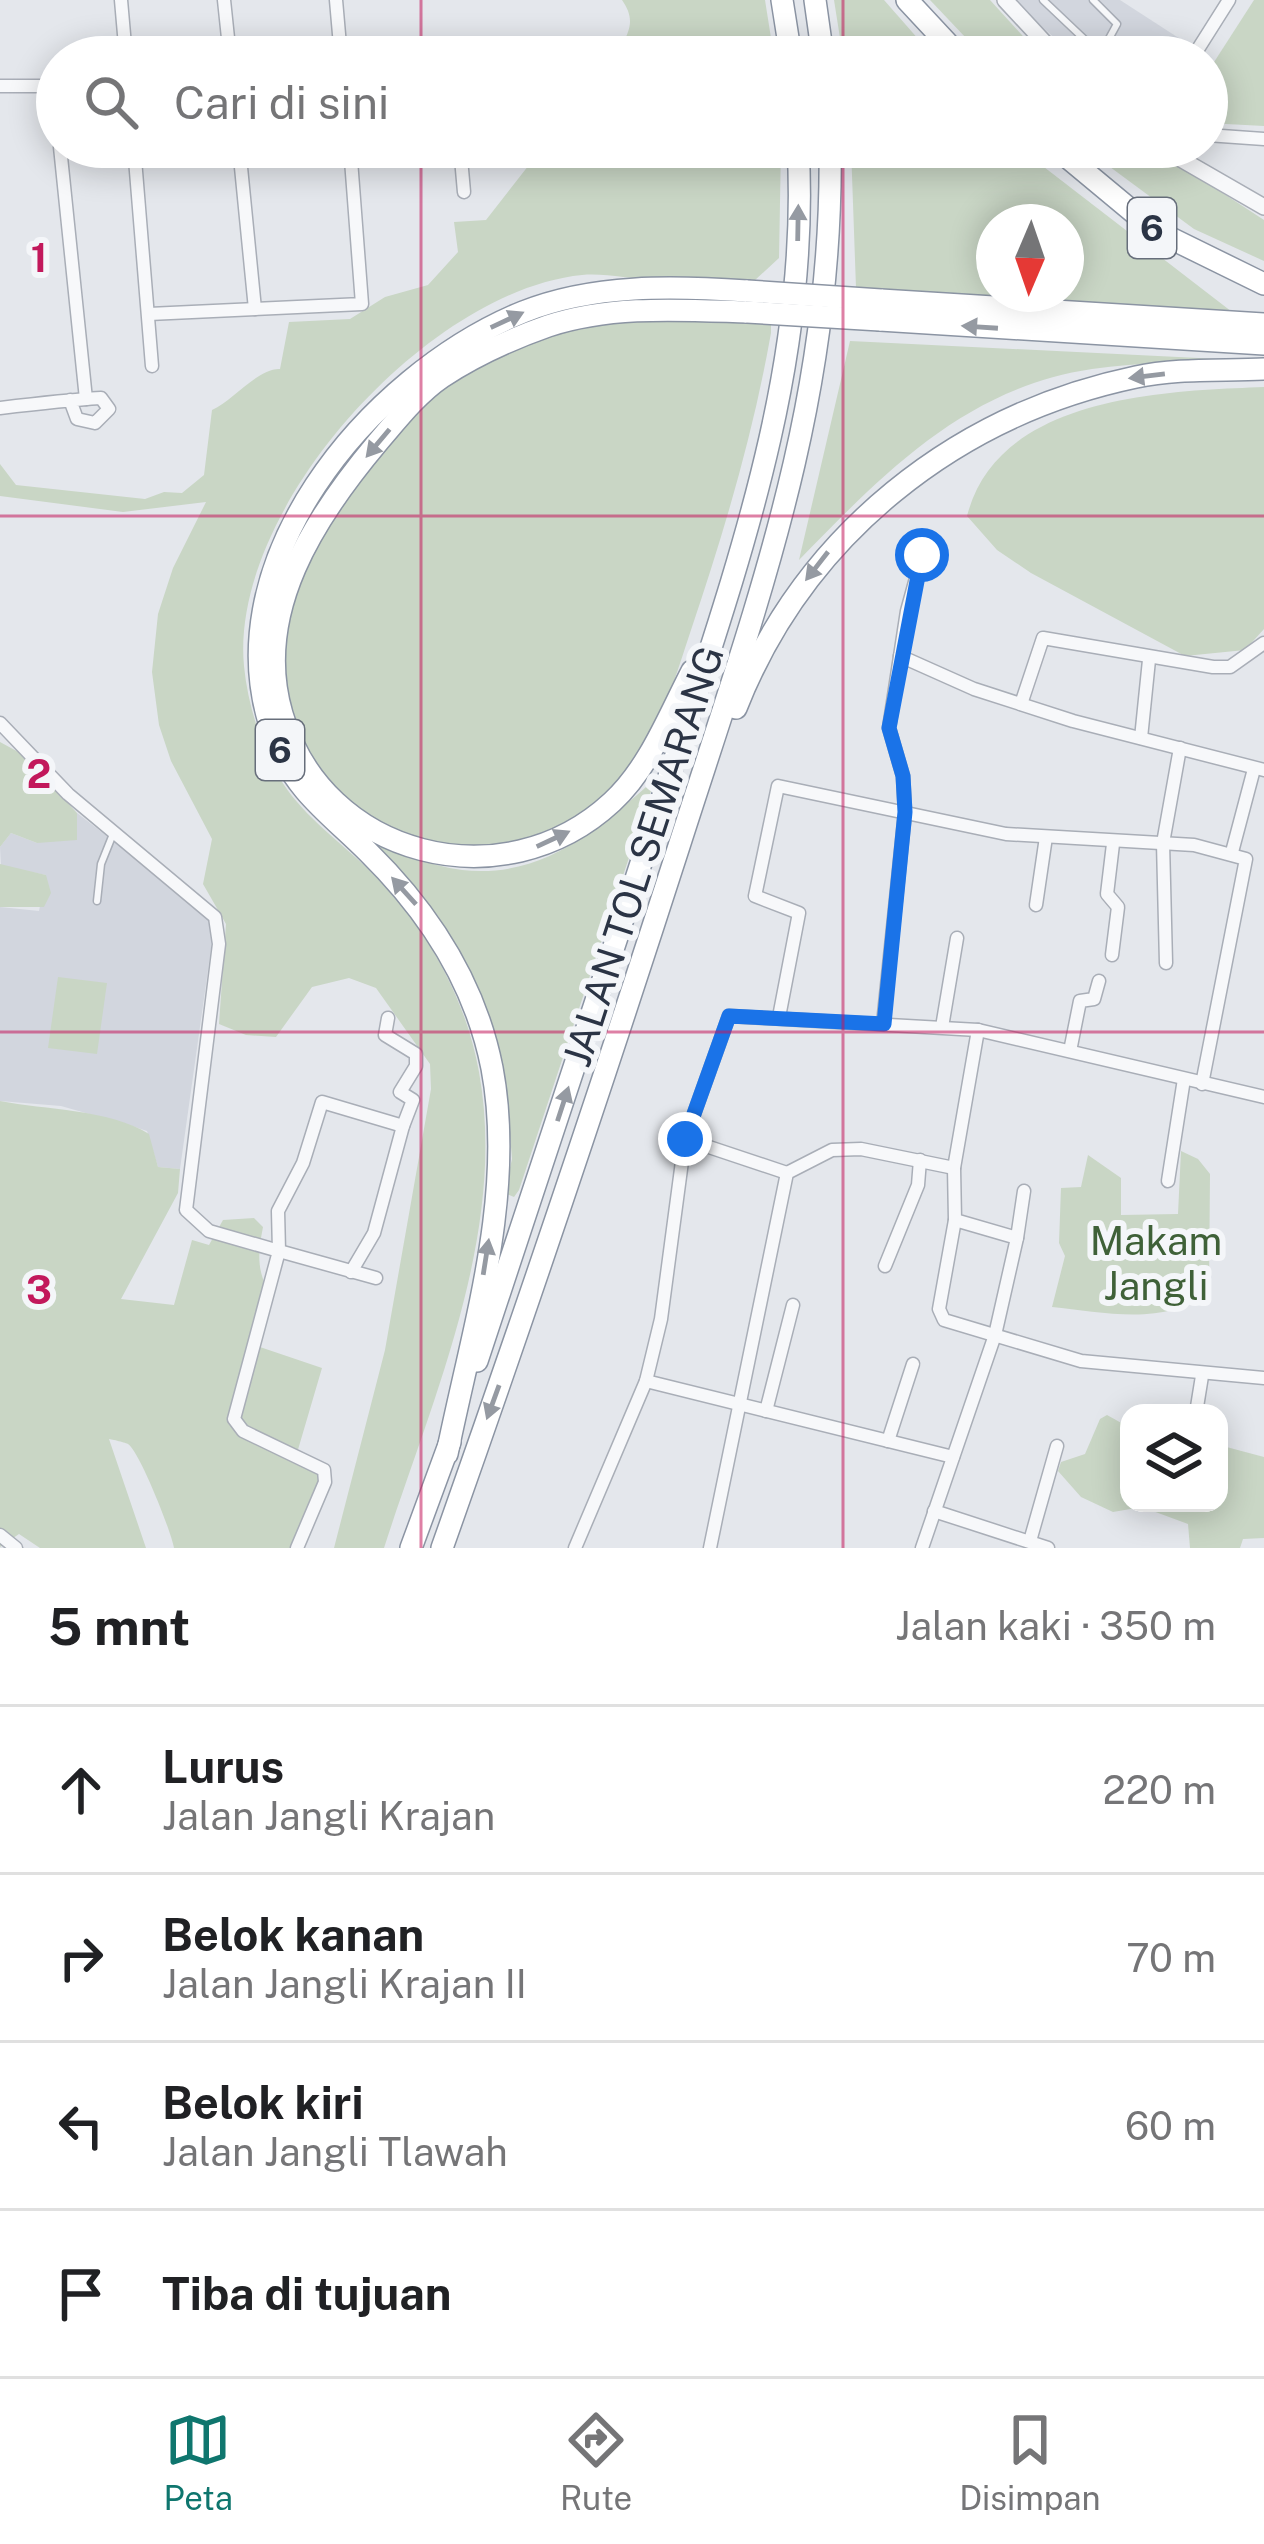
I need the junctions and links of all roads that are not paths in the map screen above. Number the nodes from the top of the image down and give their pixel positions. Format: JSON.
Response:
{"nodes":[{"id":1,"x":121,"y":0,"type":"edge"},
{"id":2,"x":224,"y":0,"type":"edge"},
{"id":3,"x":336,"y":0,"type":"edge"},
{"id":4,"x":782,"y":0,"type":"edge"},
{"id":5,"x":815,"y":0,"type":"edge"},
{"id":6,"x":907,"y":0,"type":"edge"},
{"id":7,"x":1043,"y":0,"type":"edge"},
{"id":8,"x":1059,"y":0,"type":"edge"},
{"id":9,"x":1093,"y":0,"type":"edge"},
{"id":10,"x":1229,"y":0,"type":"edge"},
{"id":11,"x":1008,"y":2,"type":"edge"},
{"id":12,"x":1052,"y":8,"type":"junction"},
{"id":13,"x":124,"y":36,"type":"edge"},
{"id":14,"x":228,"y":36,"type":"edge"},
{"id":15,"x":339,"y":36,"type":"edge"},
{"id":16,"x":788,"y":36,"type":"edge"},
{"id":17,"x":820,"y":36,"type":"edge"},
{"id":18,"x":940,"y":36,"type":"edge"},
{"id":19,"x":1039,"y":36,"type":"edge"},
{"id":20,"x":1080,"y":36,"type":"edge"},
{"id":21,"x":1111,"y":36,"type":"edge"},
{"id":22,"x":1206,"y":36,"type":"edge"},
{"id":23,"x":0,"y":86,"type":"edge"},
{"id":24,"x":36,"y":86,"type":"edge"},
{"id":25,"x":1228,"y":136,"type":"edge"},
{"id":26,"x":1264,"y":139,"type":"edge"},
{"id":27,"x":62,"y":168,"type":"edge"},
{"id":28,"x":136,"y":168,"type":"edge"},
{"id":29,"x":240,"y":168,"type":"edge"},
{"id":30,"x":352,"y":168,"type":"edge"},
{"id":31,"x":462,"y":168,"type":"edge"},
{"id":32,"x":798,"y":168,"type":"edge"},
{"id":33,"x":829,"y":168,"type":"edge"},
{"id":34,"x":1080,"y":168,"type":"edge"},
{"id":35,"x":1196,"y":168,"type":"edge"},
{"id":36,"x":464,"y":192,"type":"dead end"},
{"id":37,"x":1264,"y":207,"type":"edge"},
{"id":38,"x":1264,"y":284,"type":"edge"},
{"id":39,"x":747,"y":302,"type":"junction"},
{"id":40,"x":255,"y":310,"type":"junction"},
{"id":41,"x":880,"y":310,"type":"junction"},
{"id":42,"x":149,"y":314,"type":"junction"},
{"id":43,"x":1264,"y":324,"type":"edge"},
{"id":44,"x":1264,"y":344,"type":"edge"},
{"id":45,"x":152,"y":366,"type":"dead end"},
{"id":46,"x":1264,"y":368,"type":"edge"},
{"id":47,"x":86,"y":399,"type":"junction"},
{"id":48,"x":70,"y":400,"type":"junction"},
{"id":49,"x":0,"y":409,"type":"edge"},
{"id":50,"x":927,"y":538,"type":"dead end"},
{"id":51,"x":720,"y":618,"type":"junction"},
{"id":52,"x":1264,"y":644,"type":"edge"},
{"id":53,"x":900,"y":656,"type":"junction"},
{"id":54,"x":1149,"y":660,"type":"junction"},
{"id":55,"x":1021,"y":704,"type":"junction"},
{"id":56,"x":0,"y":723,"type":"edge"},
{"id":57,"x":1141,"y":738,"type":"junction"},
{"id":58,"x":1180,"y":748,"type":"junction"},
{"id":59,"x":1259,"y":770,"type":"edge"},
{"id":60,"x":905,"y":812,"type":"junction"},
{"id":61,"x":115,"y":830,"type":"junction"},
{"id":62,"x":1046,"y":837,"type":"junction"},
{"id":63,"x":1163,"y":843,"type":"junction"},
{"id":64,"x":1113,"y":844,"type":"junction"},
{"id":65,"x":1232,"y":852,"type":"junction"},
{"id":66,"x":676,"y":853,"type":"junction"},
{"id":67,"x":97,"y":901,"type":"dead end"},
{"id":68,"x":1036,"y":905,"type":"dead end"},
{"id":69,"x":957,"y":938,"type":"dead end"},
{"id":70,"x":1112,"y":955,"type":"dead end"},
{"id":71,"x":1166,"y":963,"type":"dead end"},
{"id":72,"x":1099,"y":981,"type":"dead end"},
{"id":73,"x":779,"y":1017,"type":"junction"},
{"id":74,"x":388,"y":1018,"type":"dead end"},
{"id":75,"x":884,"y":1024,"type":"junction"},
{"id":76,"x":942,"y":1027,"type":"junction"},
{"id":77,"x":978,"y":1030,"type":"junction"},
{"id":78,"x":1070,"y":1051,"type":"junction"},
{"id":79,"x":1184,"y":1079,"type":"junction"},
{"id":80,"x":1202,"y":1084,"type":"junction"},
{"id":81,"x":1264,"y":1097,"type":"edge"},
{"id":82,"x":403,"y":1126,"type":"junction"},
{"id":83,"x":685,"y":1139,"type":"junction"},
{"id":84,"x":920,"y":1160,"type":"junction"},
{"id":85,"x":954,"y":1168,"type":"junction"},
{"id":86,"x":787,"y":1173,"type":"junction"},
{"id":87,"x":1168,"y":1181,"type":"dead end"},
{"id":88,"x":1024,"y":1191,"type":"dead end"},
{"id":89,"x":955,"y":1220,"type":"junction"},
{"id":90,"x":1018,"y":1238,"type":"junction"},
{"id":91,"x":279,"y":1251,"type":"junction"},
{"id":92,"x":885,"y":1266,"type":"dead end"},
{"id":93,"x":350,"y":1272,"type":"junction"},
{"id":94,"x":376,"y":1278,"type":"dead end"},
{"id":95,"x":793,"y":1304,"type":"dead end"},
{"id":96,"x":995,"y":1334,"type":"junction"},
{"id":97,"x":913,"y":1364,"type":"dead end"},
{"id":98,"x":1202,"y":1376,"type":"junction"},
{"id":99,"x":1264,"y":1378,"type":"edge"},
{"id":100,"x":646,"y":1381,"type":"junction"},
{"id":101,"x":1197,"y":1404,"type":"edge"},
{"id":102,"x":742,"y":1405,"type":"junction"},
{"id":103,"x":766,"y":1411,"type":"junction"},
{"id":104,"x":888,"y":1441,"type":"junction"},
{"id":105,"x":1057,"y":1446,"type":"dead end"},
{"id":106,"x":446,"y":1454,"type":"junction"},
{"id":107,"x":953,"y":1457,"type":"junction"},
{"id":108,"x":934,"y":1511,"type":"junction"},
{"id":109,"x":0,"y":1535,"type":"edge"},
{"id":110,"x":1030,"y":1541,"type":"junction"},
{"id":111,"x":16,"y":1548,"type":"edge"},
{"id":112,"x":297,"y":1548,"type":"edge"},
{"id":113,"x":411,"y":1548,"type":"edge"},
{"id":114,"x":442,"y":1548,"type":"edge"},
{"id":115,"x":575,"y":1548,"type":"edge"},
{"id":116,"x":710,"y":1548,"type":"edge"},
{"id":117,"x":922,"y":1548,"type":"edge"},
{"id":118,"x":1048,"y":1548,"type":"edge"}],
"edges":[{"from":1,"to":13,"type":"street"},
{"from":2,"to":14,"type":"street"},
{"from":3,"to":15,"type":"street"},
{"from":4,"to":16,"type":"highway"},
{"from":5,"to":17,"type":"highway"},
{"from":6,"to":18,"type":"highway"},
{"from":7,"to":12,"type":"lane"},
{"from":8,"to":12,"type":"lane"},
{"from":9,"to":21,"type":"lane"},
{"from":10,"to":22,"type":"street"},
{"from":11,"to":19,"type":"street"},
{"from":12,"to":20,"type":"lane"},
{"from":23,"to":24,"type":"street"},
{"from":25,"to":26,"type":"street"},
{"from":27,"to":47,"type":"street"},
{"from":28,"to":42,"type":"street"},
{"from":29,"to":40,"type":"street"},
{"from":30,"to":40,"type":"street"},
{"from":31,"to":36,"type":"street"},
{"from":51,"to":32,"type":"highway","name":"JALAN TOL SEMARANG","number":"6","one_way":true},
{"from":33,"to":66,"type":"highway","name":"JALAN TOL SEMARANG"},
{"from":34,"to":38,"type":"highway","number":"6"},
{"from":35,"to":37,"type":"street"},
{"from":39,"to":41,"type":"highway","number":"6","bridge":true},
{"from":39,"to":51,"type":"highway","number":"6","one_way":true},
{"from":106,"to":39,"type":"highway","number":"6","one_way":true},
{"from":40,"to":42,"type":"street"},
{"from":41,"to":43,"type":"highway","number":"6"},
{"from":44,"to":41,"type":"highway","number":"6","one_way":true},
{"from":42,"to":45,"type":"street"},
{"from":46,"to":66,"type":"highway","one_way":true},
{"from":47,"to":48,"type":"street"},
{"from":47,"to":48,"type":"street"},
{"from":48,"to":49,"type":"street"},
{"from":50,"to":53,"type":"street"},
{"from":106,"to":51,"type":"highway","name":"JALAN TOL SEMARANG","number":"6","one_way":true},
{"from":52,"to":54,"type":"street"},
{"from":53,"to":55,"type":"street"},
{"from":53,"to":60,"type":"street"},
{"from":54,"to":55,"type":"street"},
{"from":54,"to":57,"type":"street"},
{"from":55,"to":57,"type":"street"},
{"from":56,"to":61,"type":"street"},
{"from":57,"to":58,"type":"street"},
{"from":58,"to":59,"type":"street"},
{"from":58,"to":63,"type":"street"},
{"from":59,"to":65,"type":"street"},
{"from":60,"to":62,"type":"street"},
{"from":60,"to":73,"type":"street"},
{"from":60,"to":75,"type":"street"},
{"from":61,"to":67,"type":"lane"},
{"from":61,"to":91,"type":"street"},
{"from":62,"to":64,"type":"street"},
{"from":62,"to":68,"type":"street"},
{"from":63,"to":64,"type":"street"},
{"from":63,"to":65,"type":"street"},
{"from":63,"to":71,"type":"street"},
{"from":64,"to":70,"type":"street"},
{"from":65,"to":80,"type":"street"},
{"from":66,"to":114,"type":"highway","name":"JALAN TOL SEMARANG","one_way":true},
{"from":69,"to":76,"type":"street"},
{"from":72,"to":78,"type":"street"},
{"from":73,"to":75,"type":"street"},
{"from":73,"to":83,"type":"street"},
{"from":74,"to":82,"type":"street"},
{"from":75,"to":76,"type":"street"},
{"from":76,"to":77,"type":"street"},
{"from":77,"to":78,"type":"street"},
{"from":77,"to":85,"type":"street"},
{"from":78,"to":79,"type":"street"},
{"from":79,"to":80,"type":"street"},
{"from":79,"to":87,"type":"street"},
{"from":80,"to":81,"type":"street"},
{"from":82,"to":91,"type":"street"},
{"from":82,"to":93,"type":"street"},
{"from":83,"to":86,"type":"street"},
{"from":83,"to":100,"type":"street"},
{"from":84,"to":85,"type":"street"},
{"from":84,"to":86,"type":"street"},
{"from":84,"to":92,"type":"street"},
{"from":85,"to":89,"type":"street"},
{"from":86,"to":102,"type":"street"},
{"from":88,"to":90,"type":"street"},
{"from":89,"to":90,"type":"street"},
{"from":89,"to":96,"type":"street"},
{"from":90,"to":96,"type":"street"},
{"from":91,"to":93,"type":"street"},
{"from":91,"to":112,"type":"street"},
{"from":93,"to":94,"type":"street"},
{"from":95,"to":103,"type":"street"},
{"from":96,"to":98,"type":"street"},
{"from":96,"to":107,"type":"street"},
{"from":97,"to":104,"type":"street"},
{"from":98,"to":99,"type":"street"},
{"from":98,"to":101,"type":"street"},
{"from":100,"to":102,"type":"street"},
{"from":100,"to":115,"type":"street"},
{"from":102,"to":103,"type":"street"},
{"from":102,"to":116,"type":"street"},
{"from":103,"to":104,"type":"street"},
{"from":104,"to":107,"type":"street"},
{"from":105,"to":110,"type":"street"},
{"from":106,"to":113,"type":"highway","name":"JALAN TOL SEMARANG","number":"6"},
{"from":107,"to":108,"type":"street"},
{"from":108,"to":110,"type":"street"},
{"from":108,"to":117,"type":"street"},
{"from":109,"to":111,"type":"street"},
{"from":110,"to":118,"type":"street"}]}
